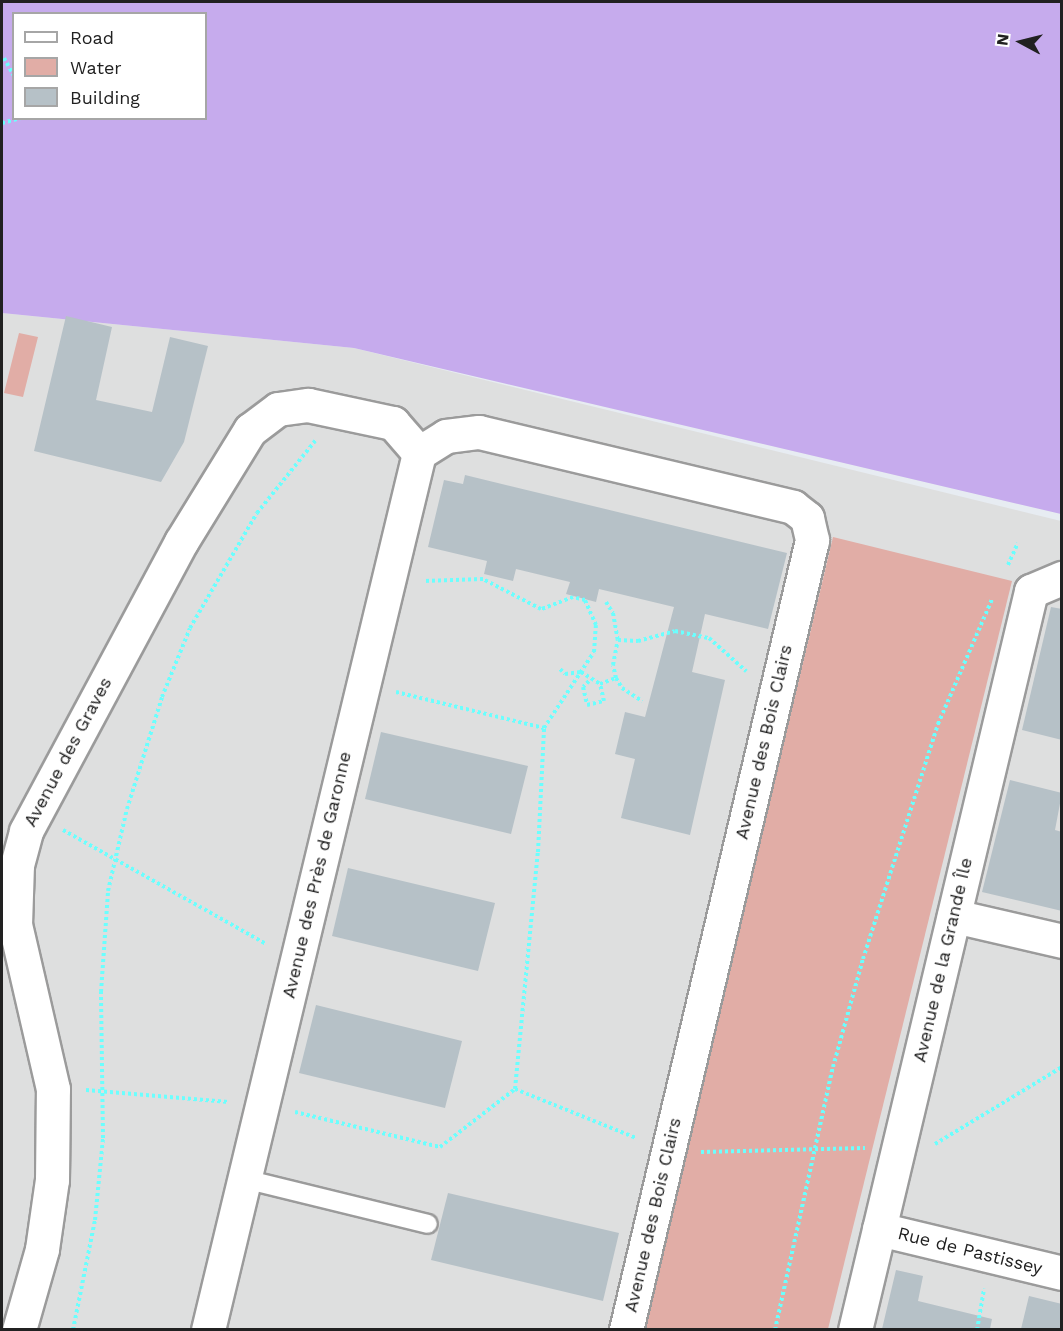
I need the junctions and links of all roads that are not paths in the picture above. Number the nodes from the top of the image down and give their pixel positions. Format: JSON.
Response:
{"nodes":[{"id":1,"x":419,"y":453,"type":"junction"},
{"id":2,"x":1062,"y":578,"type":"edge"},
{"id":3,"x":954,"y":916,"type":"junction"},
{"id":4,"x":1062,"y":941,"type":"edge"},
{"id":5,"x":244,"y":1179,"type":"junction"},
{"id":6,"x":428,"y":1224,"type":"dead end"},
{"id":7,"x":879,"y":1229,"type":"junction"},
{"id":8,"x":1062,"y":1273,"type":"edge"},
{"id":9,"x":20,"y":1329,"type":"edge"},
{"id":10,"x":208,"y":1329,"type":"edge"},
{"id":11,"x":626,"y":1329,"type":"edge"},
{"id":12,"x":855,"y":1329,"type":"edge"}],
"edges":[{"from":1,"to":5,"type":"street","name":"Avenue des Près de Garonne"},
{"from":1,"to":9,"type":"street","name":"Avenue des Graves"},
{"from":1,"to":11,"type":"street","name":"Avenue des Bois Clairs"},
{"from":2,"to":3,"type":"street","name":"Avenue de la Grande Île"},
{"from":3,"to":4,"type":"street"},
{"from":3,"to":7,"type":"street","name":"Avenue de la Grande Île"},
{"from":5,"to":6,"type":"lane"},
{"from":5,"to":10,"type":"street","name":"Avenue des Près de Garonne"},
{"from":7,"to":8,"type":"street","name":"Rue de Pastissey"},
{"from":7,"to":12,"type":"street","name":"Avenue de la Grande Île"}]}
